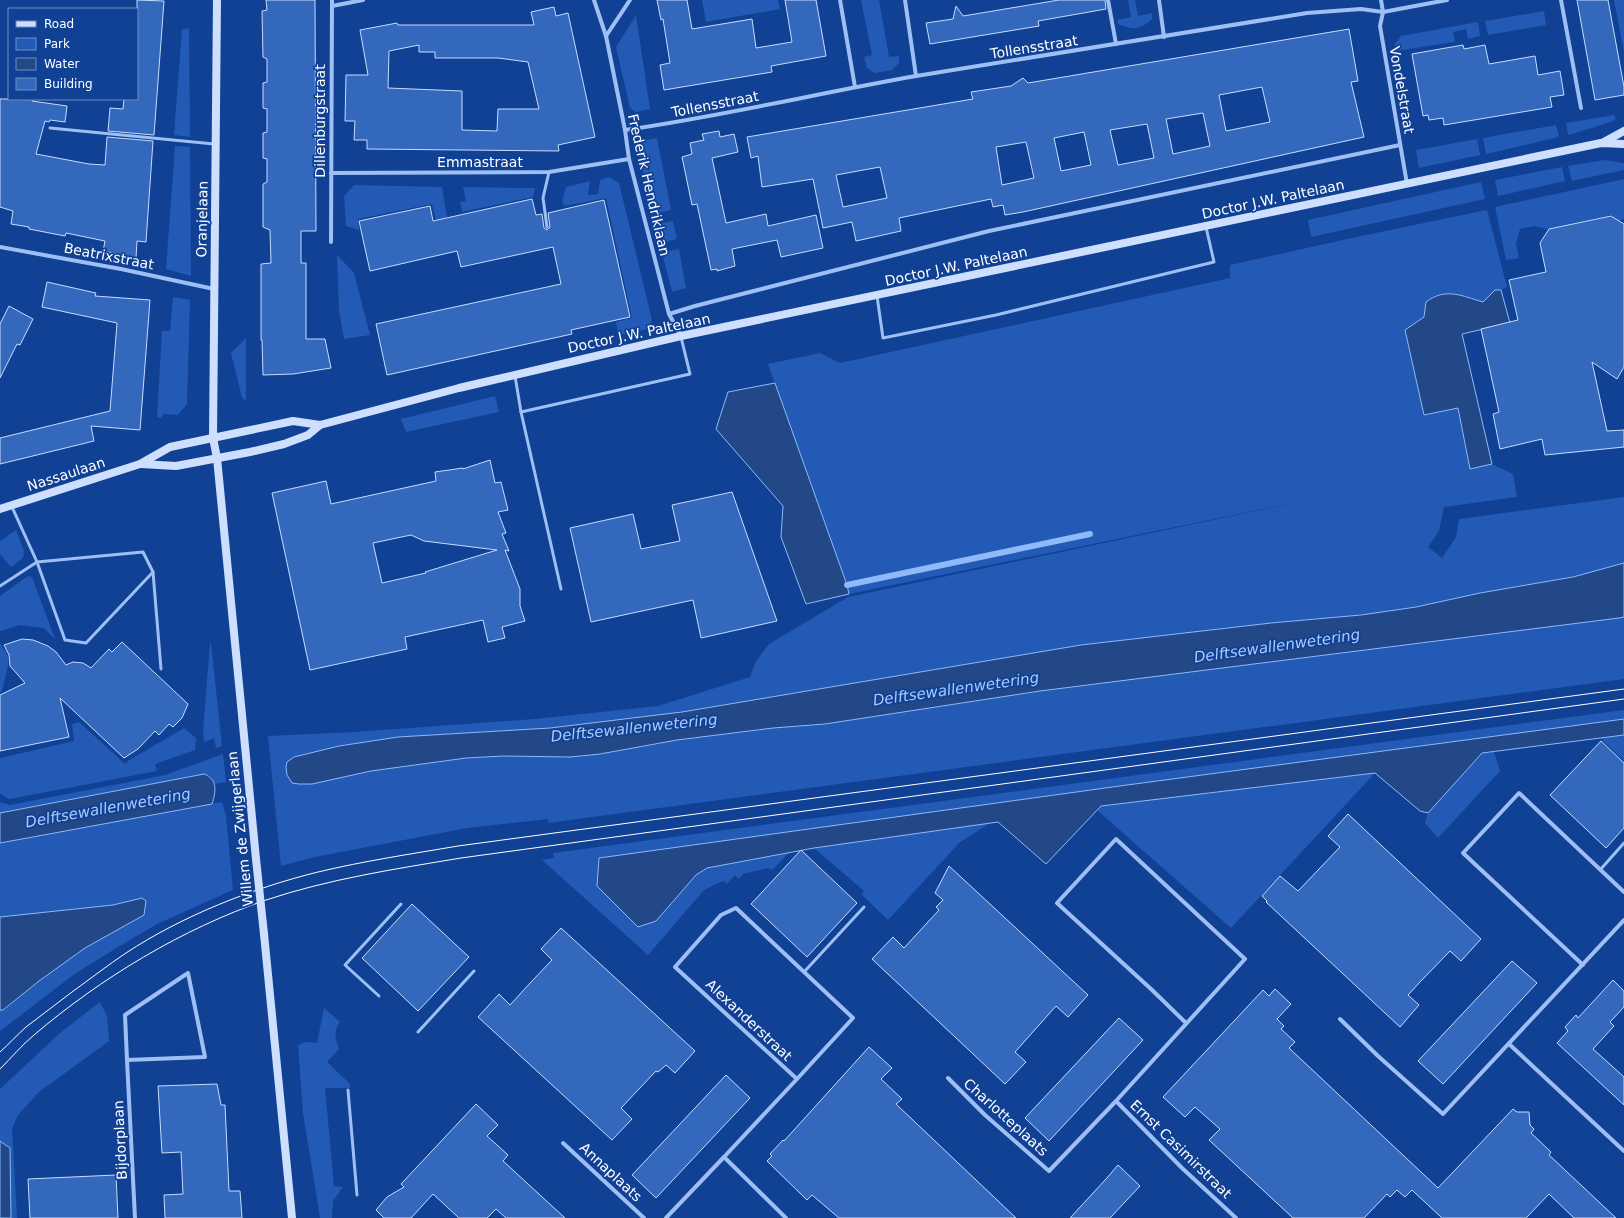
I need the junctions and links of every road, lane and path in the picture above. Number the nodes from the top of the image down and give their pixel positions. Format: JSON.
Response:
{"nodes":[{"id":1,"x":217,"y":0,"type":"edge"},
{"id":2,"x":332,"y":0,"type":"edge"},
{"id":3,"x":363,"y":0,"type":"edge"},
{"id":4,"x":594,"y":0,"type":"edge"},
{"id":5,"x":630,"y":0,"type":"edge"},
{"id":6,"x":840,"y":0,"type":"edge"},
{"id":7,"x":905,"y":0,"type":"edge"},
{"id":8,"x":1108,"y":0,"type":"edge"},
{"id":9,"x":1159,"y":0,"type":"edge"},
{"id":10,"x":1380,"y":0,"type":"edge"},
{"id":11,"x":1447,"y":0,"type":"edge"},
{"id":12,"x":1561,"y":0,"type":"edge"},
{"id":13,"x":332,"y":6,"type":"junction"},
{"id":14,"x":1383,"y":12,"type":"junction"},
{"id":15,"x":606,"y":36,"type":"junction"},
{"id":16,"x":1164,"y":37,"type":"junction"},
{"id":17,"x":1116,"y":44,"type":"junction"},
{"id":18,"x":916,"y":76,"type":"junction"},
{"id":19,"x":855,"y":87,"type":"junction"},
{"id":20,"x":1582,"y":108,"type":"dead end"},
{"id":21,"x":50,"y":128,"type":"dead end"},
{"id":22,"x":625,"y":130,"type":"junction"},
{"id":23,"x":1624,"y":131,"type":"edge"},
{"id":24,"x":1601,"y":143,"type":"junction"},
{"id":25,"x":216,"y":144,"type":"junction"},
{"id":26,"x":1624,"y":144,"type":"edge"},
{"id":27,"x":1400,"y":145,"type":"junction"},
{"id":28,"x":629,"y":159,"type":"junction"},
{"id":29,"x":549,"y":172,"type":"junction"},
{"id":30,"x":331,"y":173,"type":"junction"},
{"id":31,"x":1407,"y":184,"type":"junction"},
{"id":32,"x":1206,"y":226,"type":"junction"},
{"id":33,"x":547,"y":227,"type":"dead end"},
{"id":34,"x":330,"y":242,"type":"dead end"},
{"id":35,"x":0,"y":247,"type":"edge"},
{"id":36,"x":214,"y":289,"type":"junction"},
{"id":37,"x":876,"y":296,"type":"junction"},
{"id":38,"x":669,"y":314,"type":"junction"},
{"id":39,"x":681,"y":336,"type":"junction"},
{"id":40,"x":515,"y":374,"type":"junction"},
{"id":41,"x":521,"y":412,"type":"junction"},
{"id":42,"x":320,"y":425,"type":"junction"},
{"id":43,"x":213,"y":438,"type":"junction"},
{"id":44,"x":217,"y":458,"type":"junction"},
{"id":45,"x":140,"y":464,"type":"junction"},
{"id":46,"x":11,"y":504,"type":"junction"},
{"id":47,"x":0,"y":509,"type":"edge"},
{"id":48,"x":37,"y":562,"type":"junction"},
{"id":49,"x":153,"y":572,"type":"junction"},
{"id":50,"x":0,"y":586,"type":"edge"},
{"id":51,"x":561,"y":589,"type":"dead end"},
{"id":52,"x":162,"y":669,"type":"dead end"},
{"id":53,"x":1624,"y":843,"type":"edge"},
{"id":54,"x":1600,"y":870,"type":"junction"},
{"id":55,"x":1624,"y":892,"type":"edge"},
{"id":56,"x":401,"y":904,"type":"dead end"},
{"id":57,"x":864,"y":907,"type":"dead end"},
{"id":58,"x":1624,"y":920,"type":"edge"},
{"id":59,"x":1583,"y":965,"type":"junction"},
{"id":60,"x":474,"y":971,"type":"dead end"},
{"id":61,"x":804,"y":972,"type":"junction"},
{"id":62,"x":379,"y":996,"type":"dead end"},
{"id":63,"x":1340,"y":1019,"type":"dead end"},
{"id":64,"x":1186,"y":1023,"type":"junction"},
{"id":65,"x":418,"y":1032,"type":"dead end"},
{"id":66,"x":1509,"y":1044,"type":"junction"},
{"id":67,"x":127,"y":1060,"type":"junction"},
{"id":68,"x":948,"y":1078,"type":"dead end"},
{"id":69,"x":796,"y":1079,"type":"junction"},
{"id":70,"x":348,"y":1090,"type":"dead end"},
{"id":71,"x":1116,"y":1101,"type":"junction"},
{"id":72,"x":563,"y":1143,"type":"dead end"},
{"id":73,"x":1624,"y":1151,"type":"edge"},
{"id":74,"x":724,"y":1157,"type":"junction"},
{"id":75,"x":357,"y":1195,"type":"dead end"},
{"id":76,"x":136,"y":1218,"type":"edge"},
{"id":77,"x":292,"y":1218,"type":"edge"},
{"id":78,"x":644,"y":1218,"type":"edge"},
{"id":79,"x":666,"y":1218,"type":"edge"},
{"id":80,"x":786,"y":1218,"type":"edge"},
{"id":81,"x":1236,"y":1218,"type":"edge"}],
"edges":[{"from":1,"to":25,"type":"street","name":"Oranjelaan"},
{"from":2,"to":13,"type":"street","name":"Dillenburgstraat"},
{"from":3,"to":13,"type":"street"},
{"from":4,"to":15,"type":"street","name":"Frederik Hendriklaan"},
{"from":5,"to":15,"type":"street"},
{"from":6,"to":19,"type":"street"},
{"from":7,"to":18,"type":"street"},
{"from":8,"to":17,"type":"street"},
{"from":9,"to":16,"type":"street"},
{"from":10,"to":14,"type":"street","name":"Vondelstraat"},
{"from":11,"to":14,"type":"street","name":"Tollensstraat"},
{"from":12,"to":20,"type":"street"},
{"from":13,"to":30,"type":"street","name":"Dillenburgstraat"},
{"from":14,"to":16,"type":"street","name":"Tollensstraat"},
{"from":14,"to":27,"type":"street","name":"Vondelstraat"},
{"from":15,"to":22,"type":"street","name":"Frederik Hendriklaan"},
{"from":16,"to":17,"type":"street","name":"Tollensstraat"},
{"from":17,"to":18,"type":"street","name":"Tollensstraat"},
{"from":18,"to":19,"type":"street","name":"Tollensstraat"},
{"from":19,"to":22,"type":"street","name":"Tollensstraat"},
{"from":21,"to":25,"type":"lane"},
{"from":22,"to":28,"type":"street","name":"Frederik Hendriklaan"},
{"from":23,"to":24,"type":"street","name":"Doctor J.W. Paltelaan"},
{"from":24,"to":26,"type":"street","name":"Doctor J.W. Paltelaan"},
{"from":24,"to":31,"type":"street","name":"Doctor J.W. Paltelaan"},
{"from":25,"to":36,"type":"street","name":"Oranjelaan"},
{"from":27,"to":31,"type":"street","name":"Vondelstraat"},
{"from":27,"to":38,"type":"street","name":"Doctor J.W. Paltelaan"},
{"from":28,"to":29,"type":"street","name":"Emmastraat"},
{"from":28,"to":38,"type":"street","name":"Frederik Hendriklaan"},
{"from":29,"to":30,"type":"street","name":"Emmastraat"},
{"from":29,"to":33,"type":"lane"},
{"from":30,"to":34,"type":"street","name":"Dillenburgstraat"},
{"from":31,"to":32,"type":"street","name":"Doctor J.W. Paltelaan"},
{"from":32,"to":37,"type":"street","name":"Doctor J.W. Paltelaan"},
{"from":32,"to":37,"type":"lane"},
{"from":35,"to":36,"type":"street","name":"Beatrixstraat"},
{"from":36,"to":43,"type":"street","name":"Oranjelaan"},
{"from":37,"to":39,"type":"street","name":"Doctor J.W. Paltelaan"},
{"from":38,"to":39,"type":"street","name":"Frederik Hendriklaan"},
{"from":39,"to":40,"type":"street","name":"Doctor J.W. Paltelaan"},
{"from":39,"to":41,"type":"lane"},
{"from":40,"to":41,"type":"lane"},
{"from":40,"to":42,"type":"street","name":"Doctor J.W. Paltelaan"},
{"from":41,"to":51,"type":"lane"},
{"from":42,"to":43,"type":"street","name":"Doctor J.W. Paltelaan"},
{"from":42,"to":44,"type":"street","name":"Doctor J.W. Paltelaan"},
{"from":43,"to":44,"type":"street","name":"Willem de Zwijgerlaan"},
{"from":43,"to":45,"type":"street","name":"Nassaulaan"},
{"from":44,"to":45,"type":"street","name":"Nassaulaan"},
{"from":44,"to":77,"type":"street","name":"Willem de Zwijgerlaan","bridge":true},
{"from":45,"to":46,"type":"street","name":"Nassaulaan"},
{"from":46,"to":47,"type":"street","name":"Nassaulaan"},
{"from":46,"to":48,"type":"lane"},
{"from":48,"to":49,"type":"lane"},
{"from":48,"to":49,"type":"lane"},
{"from":48,"to":50,"type":"lane"},
{"from":49,"to":52,"type":"lane"},
{"from":53,"to":54,"type":"lane"},
{"from":54,"to":55,"type":"street"},
{"from":54,"to":59,"type":"street"},
{"from":56,"to":62,"type":"lane"},
{"from":57,"to":61,"type":"lane"},
{"from":58,"to":59,"type":"street"},
{"from":59,"to":66,"type":"street"},
{"from":60,"to":65,"type":"lane"},
{"from":61,"to":69,"type":"street","name":"Alexanderstraat"},
{"from":61,"to":69,"type":"street","name":"Alexanderstraat"},
{"from":63,"to":66,"type":"street"},
{"from":64,"to":64,"type":"street","name":"Ernst Casimirstraat"},
{"from":64,"to":71,"type":"street","name":"Ernst Casimirstraat"},
{"from":66,"to":73,"type":"street"},
{"from":67,"to":67,"type":"street","name":"Bijdorplaan"},
{"from":67,"to":76,"type":"street","name":"Bijdorplaan"},
{"from":68,"to":71,"type":"street","name":"Charlotteplaats"},
{"from":69,"to":74,"type":"street","name":"Alexanderstraat"},
{"from":70,"to":75,"type":"lane"},
{"from":71,"to":81,"type":"street","name":"Ernst Casimirstraat"},
{"from":72,"to":78,"type":"street","name":"Annaplaats"},
{"from":74,"to":79,"type":"street"},
{"from":74,"to":80,"type":"street"}]}
